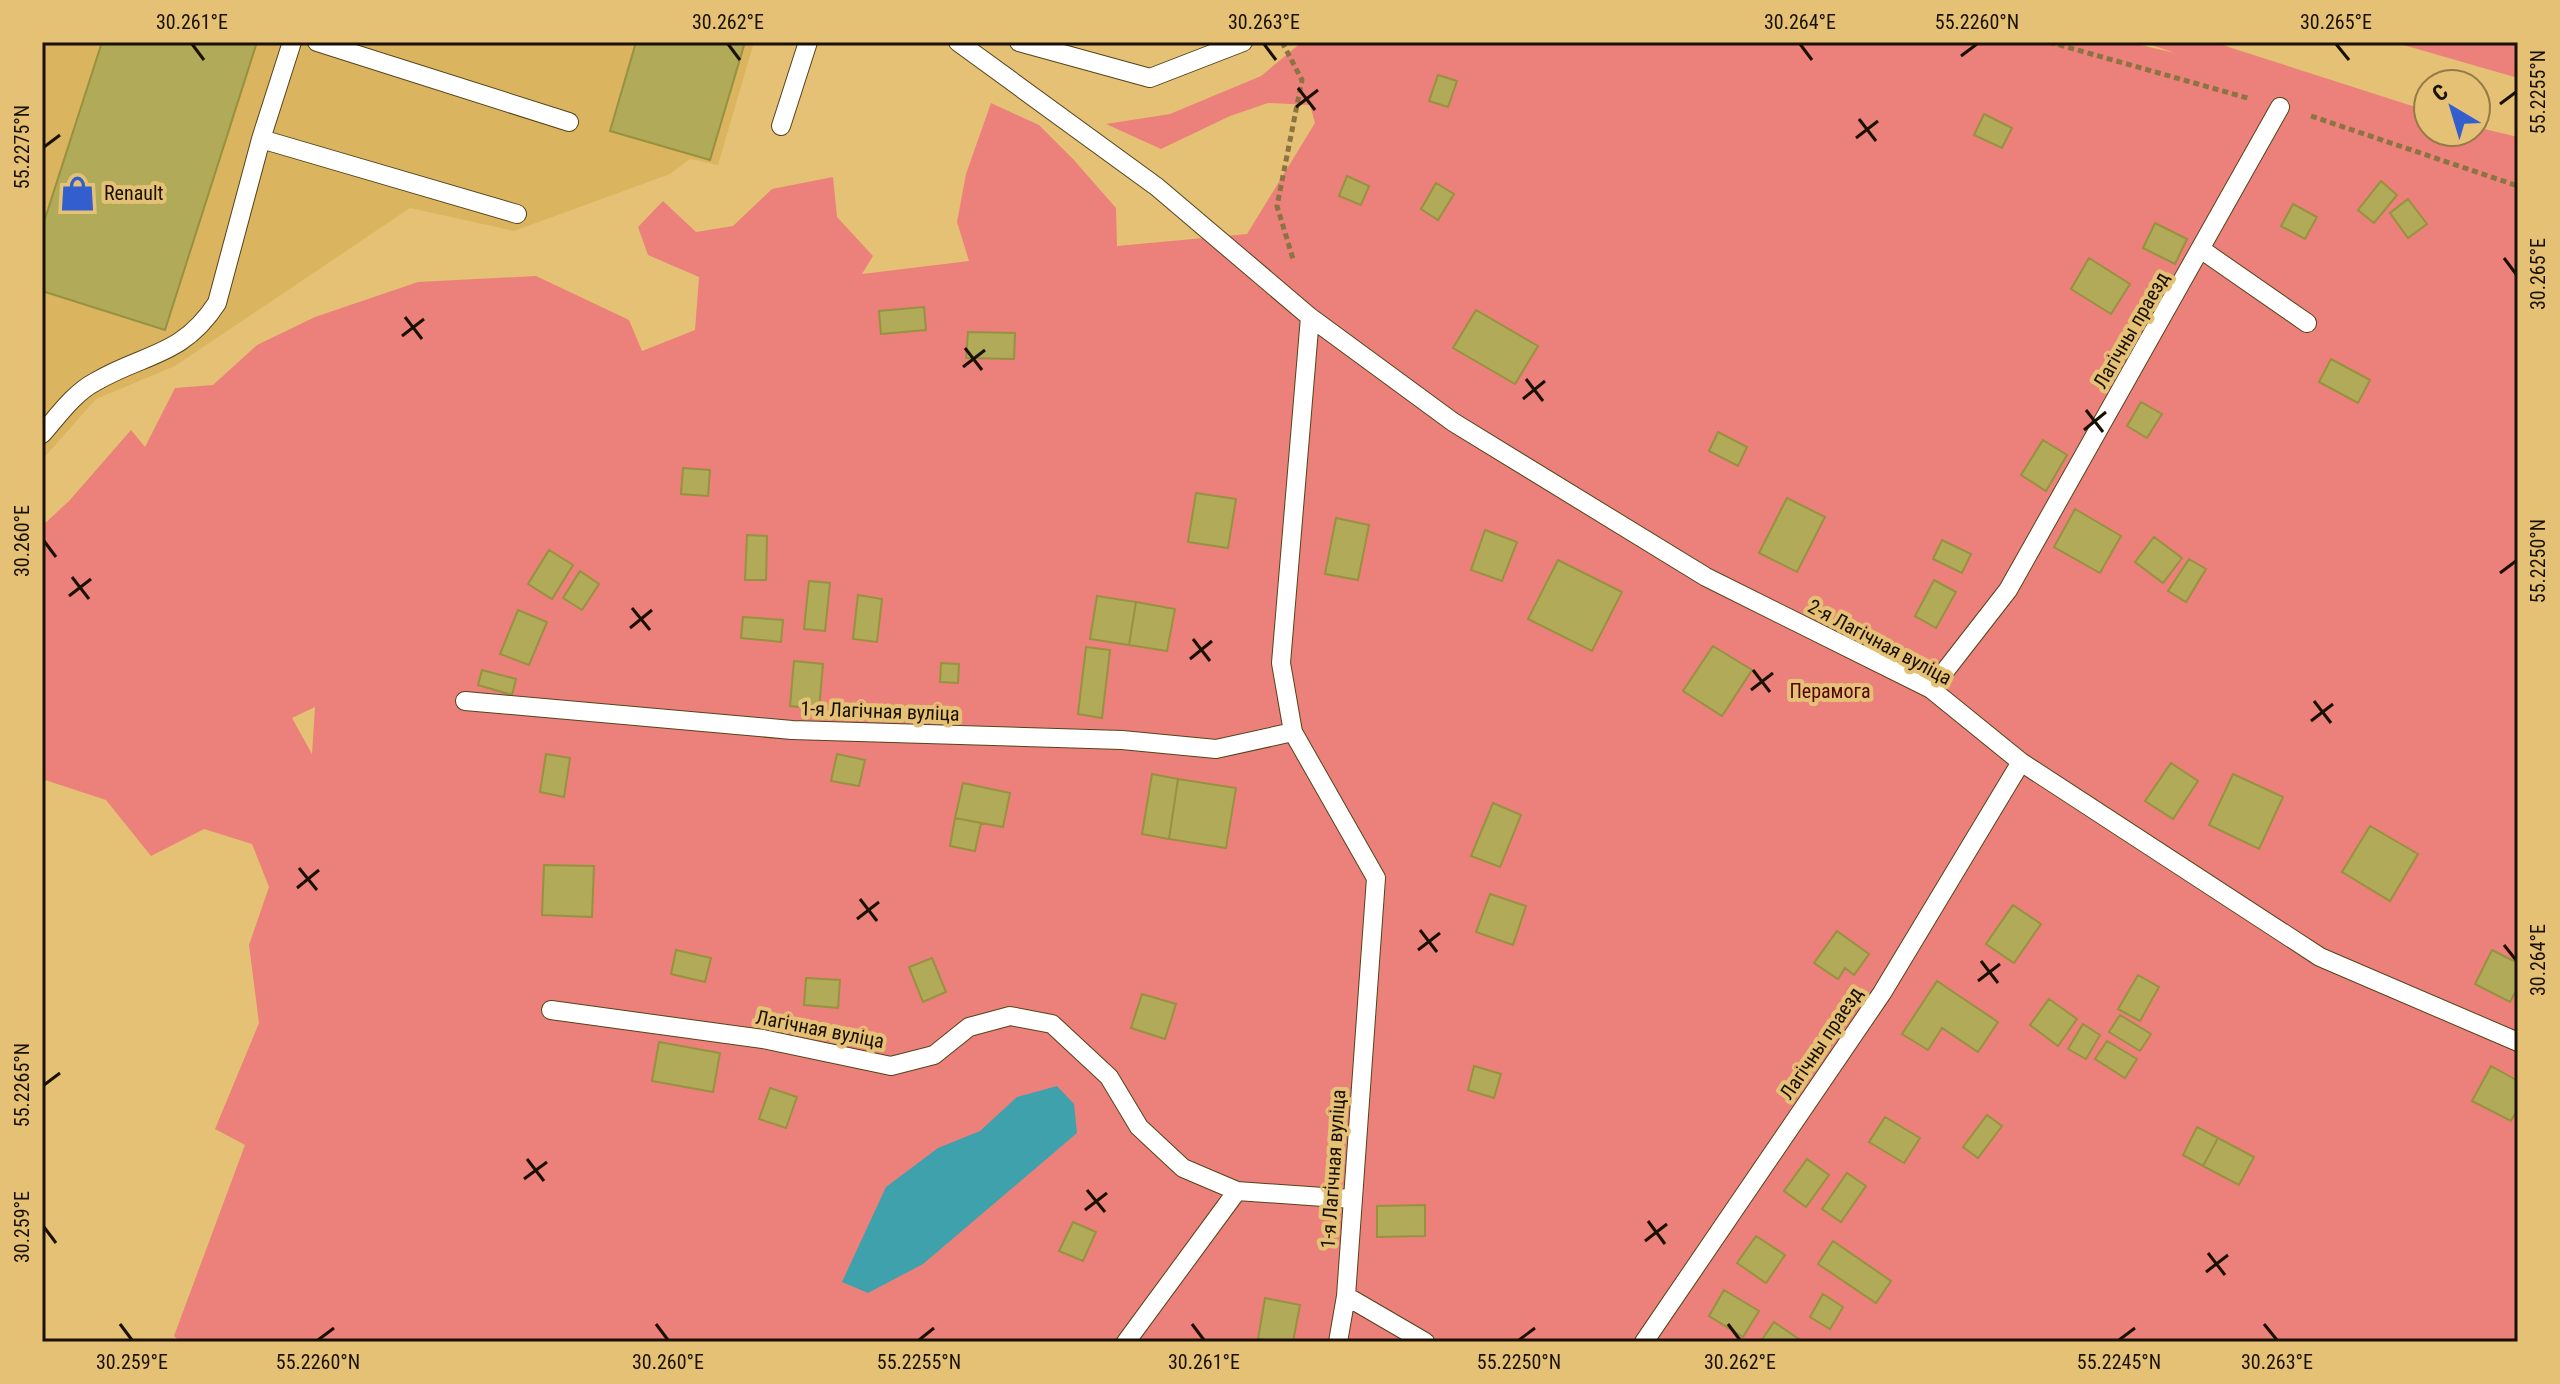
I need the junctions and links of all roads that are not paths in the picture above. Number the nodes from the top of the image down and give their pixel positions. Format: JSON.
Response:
{"nodes":[{"id":1,"x":292,"y":42,"type":"edge"},
{"id":2,"x":317,"y":42,"type":"edge"},
{"id":3,"x":808,"y":42,"type":"edge"},
{"id":4,"x":958,"y":42,"type":"edge"},
{"id":5,"x":1019,"y":42,"type":"edge"},
{"id":6,"x":1243,"y":42,"type":"edge"},
{"id":7,"x":2280,"y":107,"type":"dead end"},
{"id":8,"x":569,"y":122,"type":"dead end"},
{"id":9,"x":781,"y":126,"type":"dead end"},
{"id":10,"x":261,"y":139,"type":"junction"},
{"id":11,"x":517,"y":214,"type":"dead end"},
{"id":12,"x":2202,"y":250,"type":"junction"},
{"id":13,"x":1310,"y":317,"type":"junction"},
{"id":14,"x":2307,"y":323,"type":"dead end"},
{"id":15,"x":42,"y":434,"type":"edge"},
{"id":16,"x":1931,"y":689,"type":"junction"},
{"id":17,"x":465,"y":701,"type":"dead end"},
{"id":18,"x":1293,"y":732,"type":"junction"},
{"id":19,"x":2021,"y":762,"type":"junction"},
{"id":20,"x":551,"y":1010,"type":"dead end"},
{"id":21,"x":2518,"y":1042,"type":"edge"},
{"id":22,"x":1237,"y":1191,"type":"junction"},
{"id":23,"x":1352,"y":1199,"type":"junction"},
{"id":24,"x":1346,"y":1296,"type":"junction"},
{"id":25,"x":1126,"y":1342,"type":"edge"},
{"id":26,"x":1338,"y":1342,"type":"edge"},
{"id":27,"x":1425,"y":1342,"type":"edge"},
{"id":28,"x":1644,"y":1342,"type":"edge"}],
"edges":[{"from":1,"to":10,"type":"lane"},
{"from":2,"to":8,"type":"lane"},
{"from":3,"to":9,"type":"lane"},
{"from":4,"to":13,"type":"lane","name":"2-я Лагічная вуліца"},
{"from":5,"to":6,"type":"lane"},
{"from":7,"to":12,"type":"lane","name":"Лагічны праезд"},
{"from":10,"to":11,"type":"lane"},
{"from":10,"to":15,"type":"lane"},
{"from":12,"to":14,"type":"lane"},
{"from":12,"to":16,"type":"lane","name":"Лагічны праезд"},
{"from":13,"to":16,"type":"lane","name":"2-я Лагічная вуліца"},
{"from":13,"to":18,"type":"lane","name":"1-я Лагічная вуліца"},
{"from":16,"to":19,"type":"lane","name":"2-я Лагічная вуліца"},
{"from":17,"to":18,"type":"lane","name":"1-я Лагічная вуліца"},
{"from":18,"to":23,"type":"lane","name":"1-я Лагічная вуліца"},
{"from":19,"to":21,"type":"lane","name":"2-я Лагічная вуліца"},
{"from":19,"to":28,"type":"lane","name":"Лагічны праезд"},
{"from":20,"to":22,"type":"lane","name":"Лагічная вуліца"},
{"from":22,"to":23,"type":"lane","name":"Лагічная вуліца"},
{"from":22,"to":25,"type":"lane"},
{"from":23,"to":24,"type":"lane","name":"1-я Лагічная вуліца"},
{"from":24,"to":26,"type":"lane","name":"1-я Лагічная вуліца"},
{"from":24,"to":27,"type":"lane"}]}
